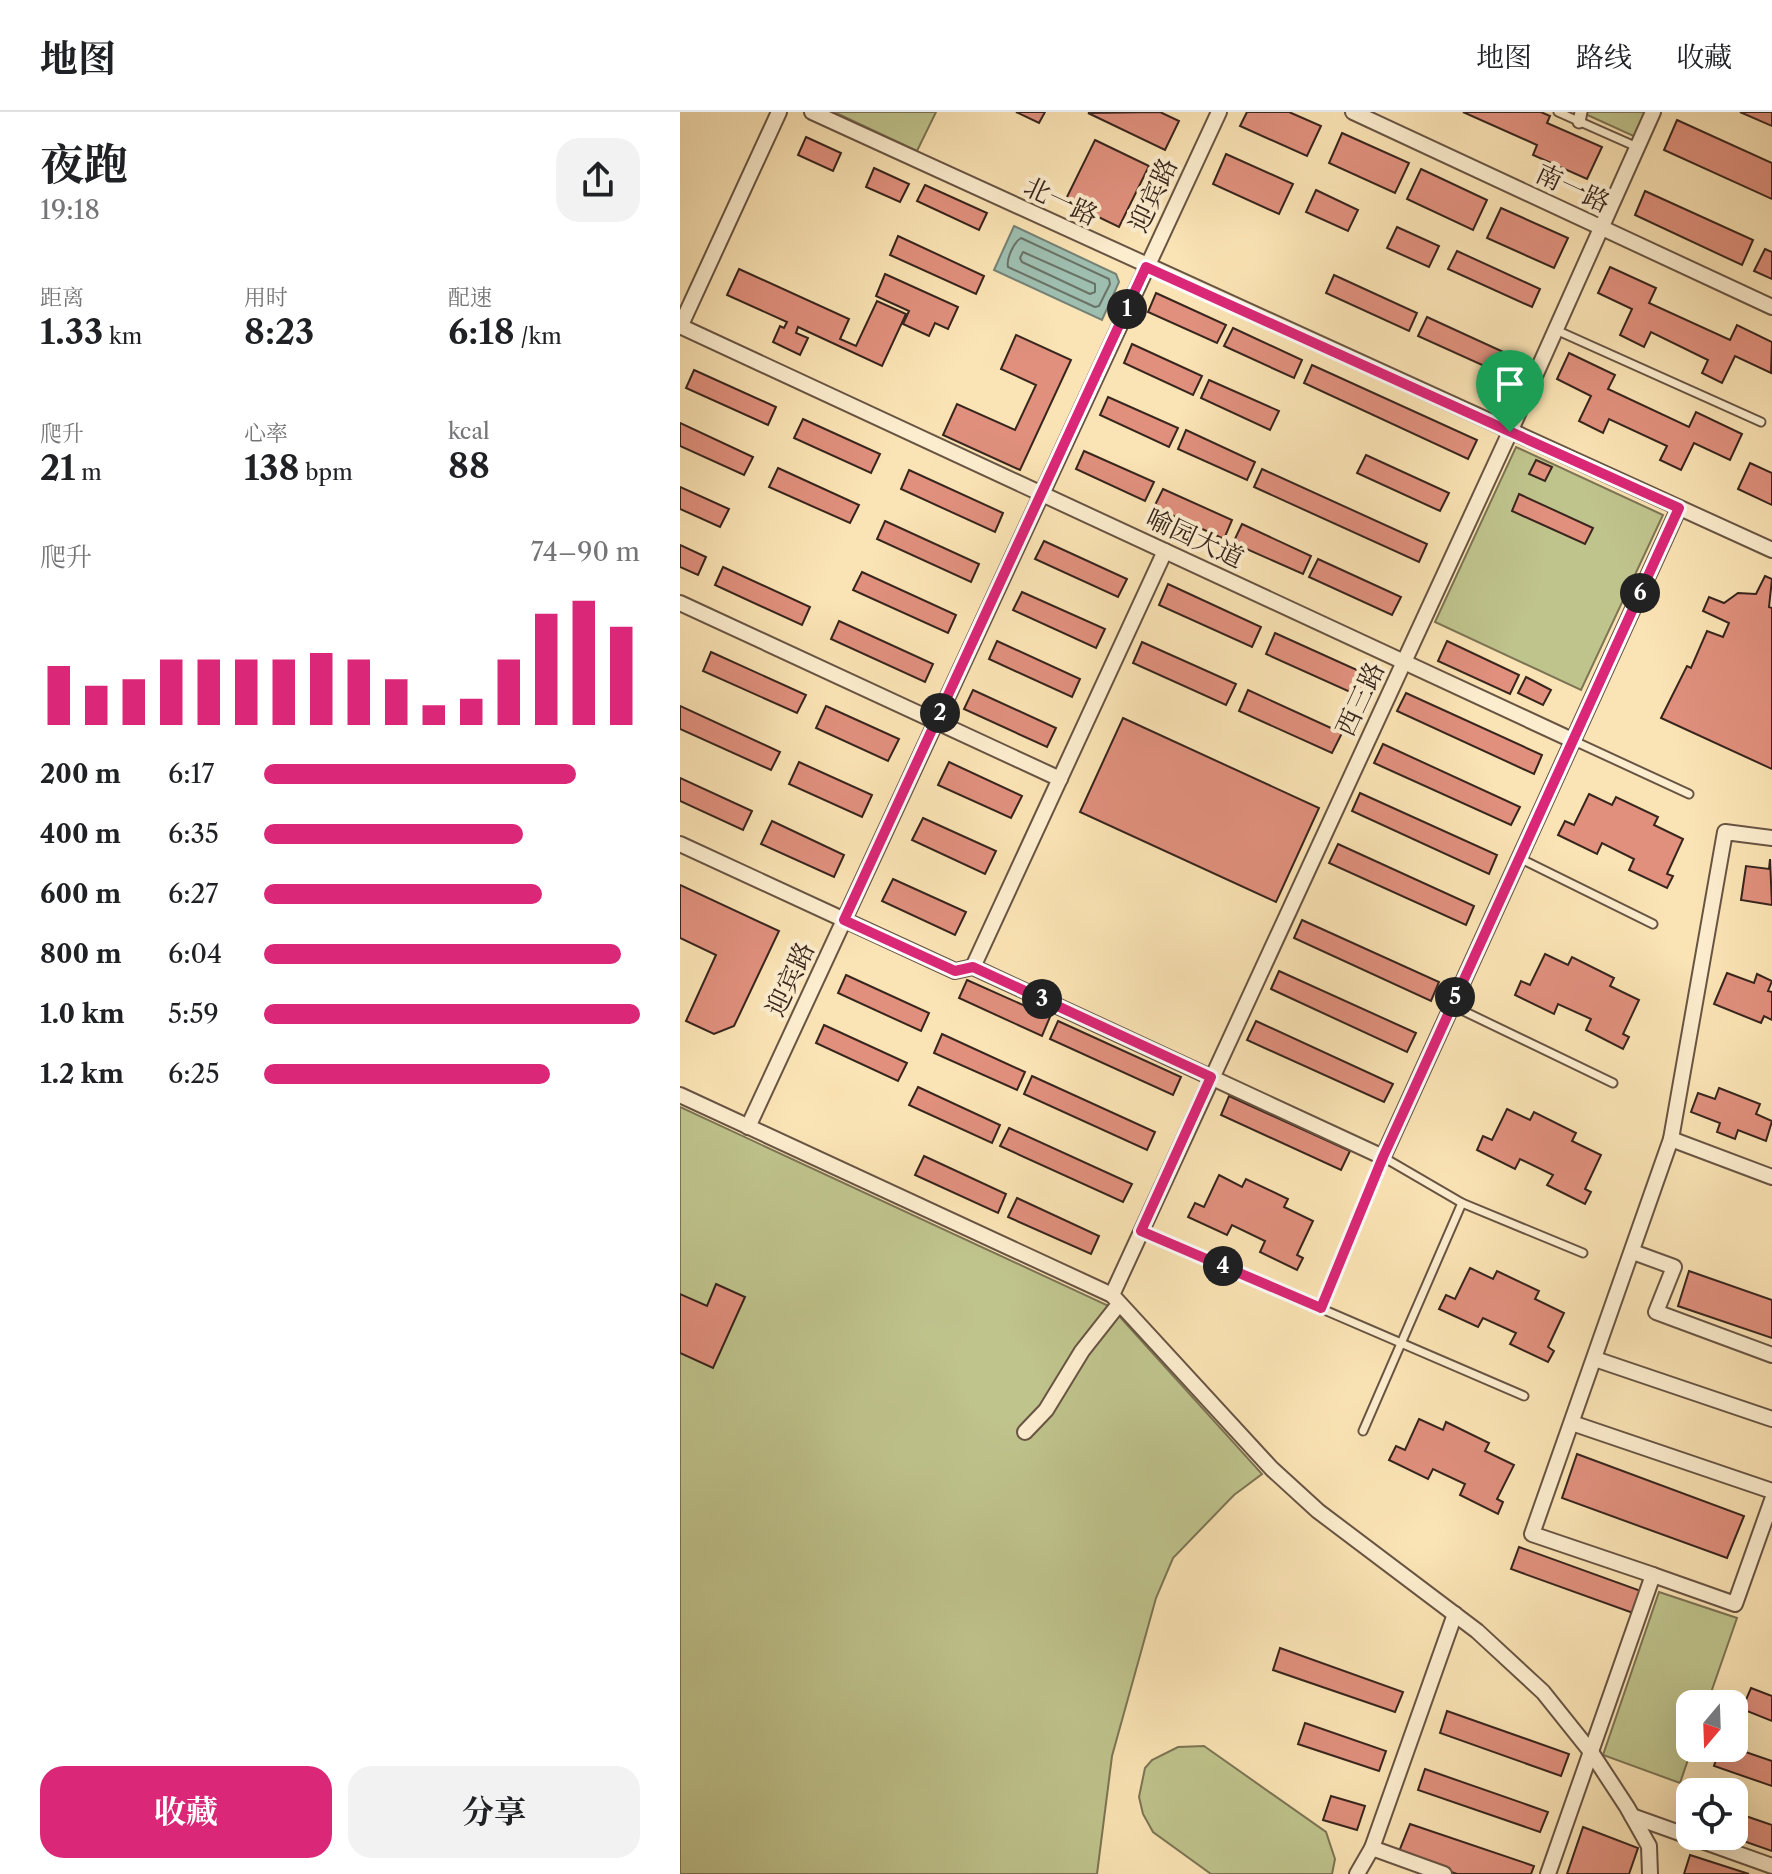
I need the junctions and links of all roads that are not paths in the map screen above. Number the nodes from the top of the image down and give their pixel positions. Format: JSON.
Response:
{"nodes":[{"id":1,"x":779,"y":112,"type":"edge"},
{"id":2,"x":812,"y":112,"type":"edge"},
{"id":3,"x":1219,"y":112,"type":"edge"},
{"id":4,"x":1353,"y":112,"type":"edge"},
{"id":5,"x":1558,"y":112,"type":"edge"},
{"id":6,"x":1653,"y":112,"type":"edge"},
{"id":7,"x":1580,"y":117,"type":"edge"},
{"id":8,"x":1637,"y":147,"type":"junction"},
{"id":9,"x":1602,"y":228,"type":"junction"},
{"id":10,"x":1146,"y":267,"type":"junction"},
{"id":11,"x":1772,"y":307,"type":"edge"},
{"id":12,"x":680,"y":326,"type":"edge"},
{"id":13,"x":1556,"y":330,"type":"junction"},
{"id":14,"x":1761,"y":422,"type":"dead end"},
{"id":15,"x":1510,"y":432,"type":"junction"},
{"id":16,"x":1041,"y":493,"type":"junction"},
{"id":17,"x":1679,"y":508,"type":"junction"},
{"id":18,"x":1772,"y":550,"type":"edge"},
{"id":19,"x":1165,"y":551,"type":"junction"},
{"id":20,"x":680,"y":603,"type":"edge"},
{"id":21,"x":1404,"y":662,"type":"junction"},
{"id":22,"x":936,"y":721,"type":"junction"},
{"id":23,"x":1572,"y":740,"type":"junction"},
{"id":24,"x":1060,"y":779,"type":"junction"},
{"id":25,"x":1689,"y":794,"type":"dead end"},
{"id":26,"x":1772,"y":838,"type":"edge"},
{"id":27,"x":680,"y":844,"type":"edge"},
{"id":28,"x":1519,"y":858,"type":"junction"},
{"id":29,"x":844,"y":920,"type":"junction"},
{"id":30,"x":1653,"y":924,"type":"dead end"},
{"id":31,"x":973,"y":967,"type":"junction"},
{"id":32,"x":1452,"y":1006,"type":"junction"},
{"id":33,"x":1211,"y":1077,"type":"junction"},
{"id":34,"x":1613,"y":1083,"type":"dead end"},
{"id":35,"x":680,"y":1095,"type":"edge"},
{"id":36,"x":748,"y":1127,"type":"junction"},
{"id":37,"x":1671,"y":1139,"type":"junction"},
{"id":38,"x":1383,"y":1157,"type":"junction"},
{"id":39,"x":1772,"y":1177,"type":"edge"},
{"id":40,"x":1462,"y":1203,"type":"junction"},
{"id":41,"x":1141,"y":1231,"type":"junction"},
{"id":42,"x":1633,"y":1252,"type":"junction"},
{"id":43,"x":1583,"y":1253,"type":"dead end"},
{"id":44,"x":1116,"y":1300,"type":"junction"},
{"id":45,"x":1321,"y":1308,"type":"junction"},
{"id":46,"x":1400,"y":1343,"type":"junction"},
{"id":47,"x":1772,"y":1355,"type":"edge"},
{"id":48,"x":1595,"y":1359,"type":"junction"},
{"id":49,"x":1524,"y":1396,"type":"dead end"},
{"id":50,"x":1772,"y":1419,"type":"edge"},
{"id":51,"x":1572,"y":1423,"type":"junction"},
{"id":52,"x":1363,"y":1431,"type":"dead end"},
{"id":53,"x":1025,"y":1432,"type":"dead end"},
{"id":54,"x":1772,"y":1491,"type":"edge"},
{"id":55,"x":1772,"y":1500,"type":"edge"},
{"id":56,"x":1653,"y":1575,"type":"junction"},
{"id":57,"x":1455,"y":1614,"type":"junction"},
{"id":58,"x":1591,"y":1752,"type":"junction"},
{"id":59,"x":1632,"y":1816,"type":"junction"},
{"id":60,"x":1372,"y":1848,"type":"junction"},
{"id":61,"x":1772,"y":1866,"type":"edge"},
{"id":62,"x":1357,"y":1874,"type":"edge"},
{"id":63,"x":1444,"y":1874,"type":"edge"},
{"id":64,"x":1548,"y":1874,"type":"edge"},
{"id":65,"x":1650,"y":1874,"type":"edge"}],
"edges":[{"from":1,"to":12,"type":"street"},
{"from":2,"to":10,"type":"street","name":"北一路"},
{"from":3,"to":10,"type":"street","name":"迎宾路"},
{"from":4,"to":9,"type":"street","name":"南一路"},
{"from":5,"to":7,"type":"lane"},
{"from":6,"to":8,"type":"street","name":"西三路"},
{"from":7,"to":8,"type":"lane"},
{"from":8,"to":9,"type":"street","name":"西三路"},
{"from":9,"to":11,"type":"street","name":"南一路"},
{"from":9,"to":13,"type":"street","name":"西三路"},
{"from":10,"to":15,"type":"street","name":"北一路"},
{"from":10,"to":16,"type":"street","name":"迎宾路"},
{"from":12,"to":16,"type":"street","name":"喻园大道"},
{"from":13,"to":14,"type":"lane"},
{"from":13,"to":15,"type":"street","name":"西三路"},
{"from":15,"to":17,"type":"street","name":"北一路"},
{"from":15,"to":21,"type":"street","name":"西三路"},
{"from":16,"to":19,"type":"street","name":"喻园大道"},
{"from":16,"to":22,"type":"street","name":"迎宾路"},
{"from":17,"to":18,"type":"street","name":"北一路"},
{"from":17,"to":23,"type":"street"},
{"from":19,"to":21,"type":"street","name":"喻园大道"},
{"from":19,"to":24,"type":"street"},
{"from":20,"to":22,"type":"street"},
{"from":21,"to":23,"type":"street","name":"喻园大道"},
{"from":21,"to":33,"type":"street","name":"西三路"},
{"from":22,"to":24,"type":"street"},
{"from":22,"to":29,"type":"street","name":"迎宾路"},
{"from":23,"to":25,"type":"lane","name":"喻园大道"},
{"from":23,"to":28,"type":"street"},
{"from":24,"to":31,"type":"street"},
{"from":26,"to":37,"type":"street"},
{"from":27,"to":29,"type":"street"},
{"from":28,"to":30,"type":"lane"},
{"from":28,"to":32,"type":"street"},
{"from":29,"to":31,"type":"street"},
{"from":29,"to":36,"type":"street","name":"迎宾路"},
{"from":31,"to":33,"type":"street"},
{"from":32,"to":34,"type":"lane"},
{"from":32,"to":38,"type":"street"},
{"from":33,"to":38,"type":"street"},
{"from":33,"to":41,"type":"street","name":"西三路"},
{"from":35,"to":36,"type":"street"},
{"from":36,"to":44,"type":"street"},
{"from":37,"to":39,"type":"street"},
{"from":37,"to":42,"type":"street"},
{"from":38,"to":40,"type":"lane"},
{"from":38,"to":45,"type":"lane"},
{"from":40,"to":43,"type":"lane"},
{"from":40,"to":46,"type":"lane"},
{"from":41,"to":44,"type":"street","name":"西三路"},
{"from":41,"to":45,"type":"lane"},
{"from":42,"to":47,"type":"street"},
{"from":42,"to":48,"type":"street"},
{"from":44,"to":53,"type":"street","name":"西三路"},
{"from":44,"to":57,"type":"street"},
{"from":45,"to":46,"type":"lane"},
{"from":46,"to":49,"type":"lane"},
{"from":46,"to":52,"type":"lane"},
{"from":48,"to":50,"type":"street"},
{"from":48,"to":51,"type":"street"},
{"from":51,"to":54,"type":"street"},
{"from":51,"to":56,"type":"street"},
{"from":55,"to":56,"type":"street"},
{"from":56,"to":58,"type":"street"},
{"from":57,"to":58,"type":"street"},
{"from":57,"to":60,"type":"street"},
{"from":58,"to":59,"type":"street"},
{"from":58,"to":64,"type":"street"},
{"from":59,"to":61,"type":"street"},
{"from":59,"to":65,"type":"street"},
{"from":60,"to":62,"type":"street"},
{"from":60,"to":63,"type":"street"}]}
